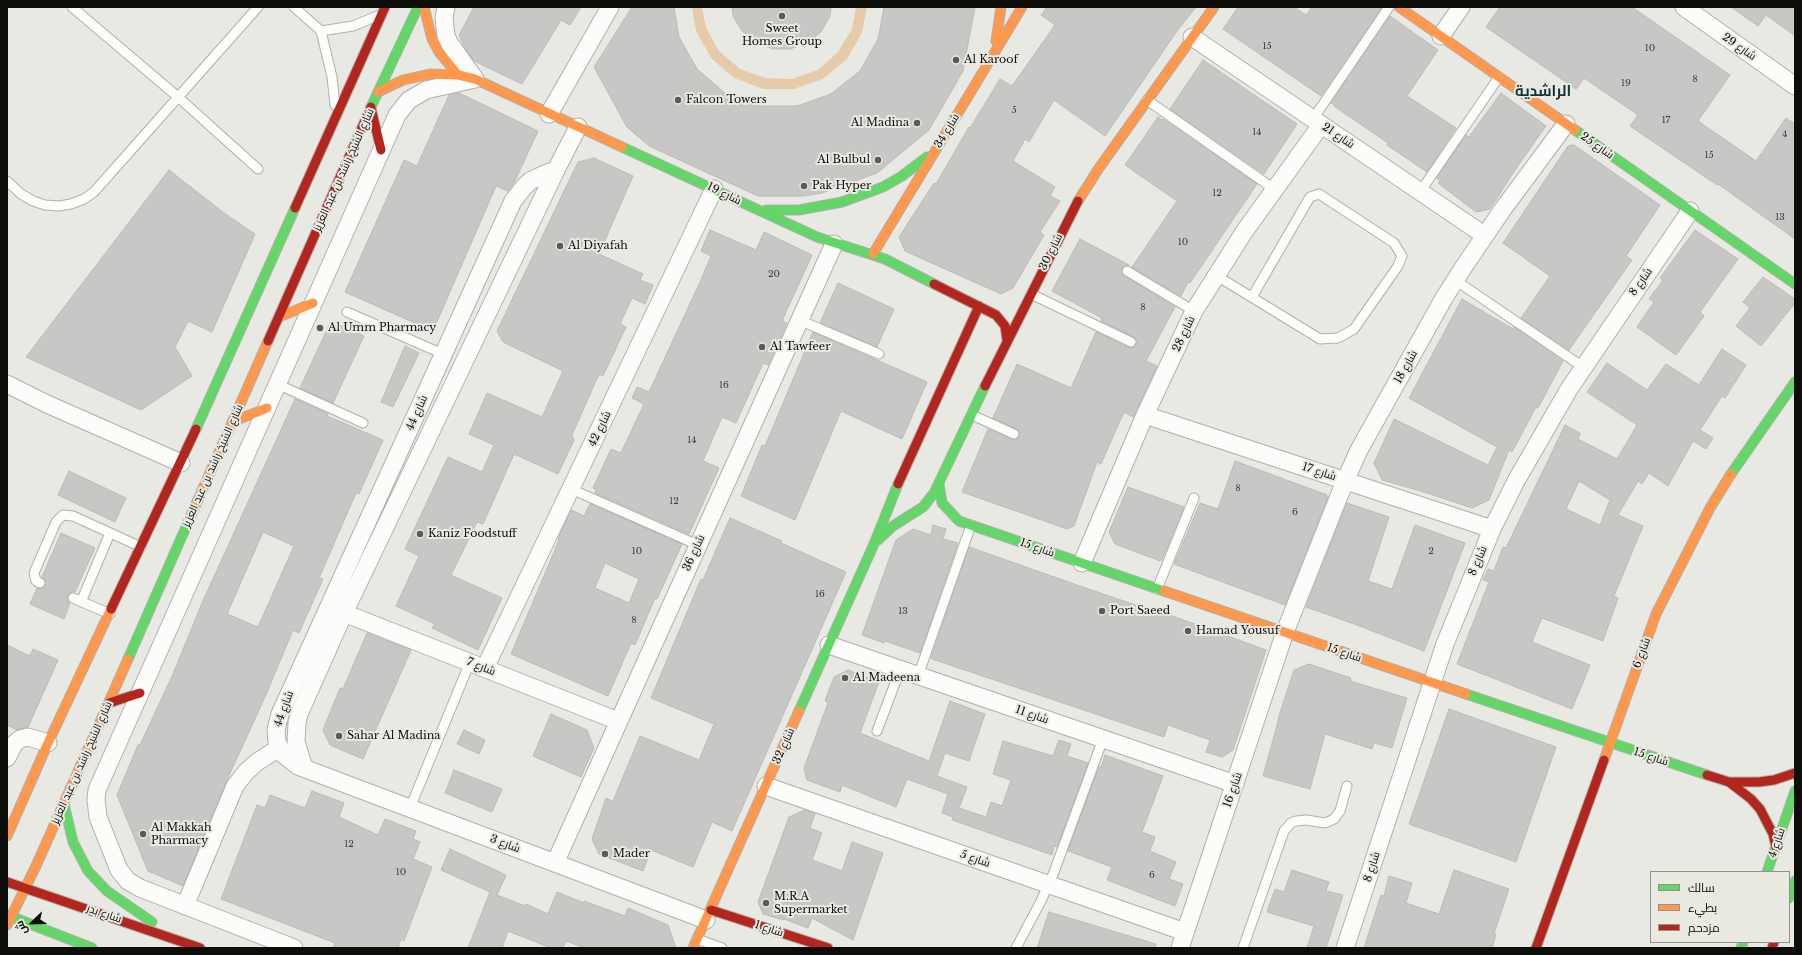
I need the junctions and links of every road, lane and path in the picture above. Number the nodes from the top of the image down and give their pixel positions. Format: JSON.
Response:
{"nodes":[{"id":1,"x":72,"y":7,"type":"edge"},
{"id":2,"x":258,"y":7,"type":"edge"},
{"id":3,"x":294,"y":7,"type":"edge"},
{"id":4,"x":418,"y":7,"type":"edge"},
{"id":5,"x":424,"y":7,"type":"edge"},
{"id":6,"x":446,"y":7,"type":"edge"},
{"id":7,"x":610,"y":7,"type":"edge"},
{"id":8,"x":1000,"y":7,"type":"edge"},
{"id":9,"x":1022,"y":7,"type":"edge"},
{"id":10,"x":1214,"y":7,"type":"edge"},
{"id":11,"x":1389,"y":7,"type":"edge"},
{"id":12,"x":1399,"y":7,"type":"edge"},
{"id":13,"x":1462,"y":7,"type":"edge"},
{"id":14,"x":1685,"y":7,"type":"edge"},
{"id":15,"x":383,"y":10,"type":"edge"},
{"id":16,"x":321,"y":31,"type":"junction"},
{"id":17,"x":1441,"y":36,"type":"junction"},
{"id":18,"x":1192,"y":38,"type":"junction"},
{"id":19,"x":994,"y":52,"type":"junction"},
{"id":20,"x":458,"y":75,"type":"junction"},
{"id":21,"x":1499,"y":77,"type":"junction"},
{"id":22,"x":475,"y":79,"type":"junction"},
{"id":23,"x":1795,"y":86,"type":"edge"},
{"id":24,"x":378,"y":92,"type":"junction"},
{"id":25,"x":178,"y":97,"type":"junction"},
{"id":26,"x":1147,"y":100,"type":"junction"},
{"id":27,"x":371,"y":108,"type":"junction"},
{"id":28,"x":549,"y":114,"type":"junction"},
{"id":29,"x":334,"y":122,"type":"junction"},
{"id":30,"x":1317,"y":122,"type":"junction"},
{"id":31,"x":1566,"y":124,"type":"junction"},
{"id":32,"x":578,"y":127,"type":"junction"},
{"id":33,"x":937,"y":149,"type":"junction"},
{"id":34,"x":381,"y":150,"type":"junction"},
{"id":35,"x":258,"y":169,"type":"dead end"},
{"id":36,"x":556,"y":170,"type":"junction"},
{"id":37,"x":7,"y":181,"type":"edge"},
{"id":38,"x":714,"y":189,"type":"junction"},
{"id":39,"x":1274,"y":189,"type":"junction"},
{"id":40,"x":1420,"y":192,"type":"junction"},
{"id":41,"x":755,"y":209,"type":"junction"},
{"id":42,"x":1690,"y":211,"type":"junction"},
{"id":43,"x":1484,"y":235,"type":"junction"},
{"id":44,"x":834,"y":244,"type":"junction"},
{"id":45,"x":873,"y":254,"type":"junction"},
{"id":46,"x":1127,"y":271,"type":"dead end"},
{"id":47,"x":1217,"y":276,"type":"junction"},
{"id":48,"x":1455,"y":280,"type":"junction"},
{"id":49,"x":1795,"y":284,"type":"edge"},
{"id":50,"x":1252,"y":297,"type":"junction"},
{"id":51,"x":1029,"y":298,"type":"junction"},
{"id":52,"x":313,"y":303,"type":"junction"},
{"id":53,"x":979,"y":306,"type":"junction"},
{"id":54,"x":1013,"y":307,"type":"dead end"},
{"id":55,"x":1004,"y":309,"type":"dead end"},
{"id":56,"x":990,"y":311,"type":"junction"},
{"id":57,"x":1194,"y":311,"type":"junction"},
{"id":58,"x":347,"y":312,"type":"dead end"},
{"id":59,"x":279,"y":317,"type":"junction"},
{"id":60,"x":799,"y":320,"type":"junction"},
{"id":61,"x":1007,"y":340,"type":"junction"},
{"id":62,"x":1131,"y":342,"type":"dead end"},
{"id":63,"x":444,"y":354,"type":"junction"},
{"id":64,"x":879,"y":354,"type":"dead end"},
{"id":65,"x":1583,"y":367,"type":"junction"},
{"id":66,"x":1795,"y":382,"type":"edge"},
{"id":67,"x":7,"y":384,"type":"edge"},
{"id":68,"x":277,"y":384,"type":"junction"},
{"id":69,"x":267,"y":408,"type":"junction"},
{"id":70,"x":972,"y":415,"type":"junction"},
{"id":71,"x":1145,"y":416,"type":"junction"},
{"id":72,"x":232,"y":422,"type":"junction"},
{"id":73,"x":363,"y":423,"type":"dead end"},
{"id":74,"x":1014,"y":434,"type":"dead end"},
{"id":75,"x":181,"y":464,"type":"junction"},
{"id":76,"x":903,"y":473,"type":"junction"},
{"id":77,"x":1345,"y":481,"type":"junction"},
{"id":78,"x":938,"y":484,"type":"junction"},
{"id":79,"x":571,"y":489,"type":"junction"},
{"id":80,"x":905,"y":494,"type":"dead end"},
{"id":81,"x":1194,"y":498,"type":"dead end"},
{"id":82,"x":916,"y":512,"type":"joint"},
{"id":83,"x":944,"y":520,"type":"dead end"},
{"id":84,"x":959,"y":521,"type":"junction"},
{"id":85,"x":971,"y":525,"type":"junction"},
{"id":86,"x":1492,"y":529,"type":"junction"},
{"id":87,"x":110,"y":533,"type":"junction"},
{"id":88,"x":874,"y":544,"type":"junction"},
{"id":89,"x":698,"y":545,"type":"junction"},
{"id":90,"x":141,"y":548,"type":"junction"},
{"id":91,"x":1082,"y":563,"type":"junction"},
{"id":92,"x":40,"y":583,"type":"dead end"},
{"id":93,"x":1157,"y":589,"type":"junction"},
{"id":94,"x":344,"y":613,"type":"junction"},
{"id":95,"x":110,"y":614,"type":"junction"},
{"id":96,"x":1286,"y":632,"type":"junction"},
{"id":97,"x":829,"y":645,"type":"junction"},
{"id":98,"x":478,"y":665,"type":"junction"},
{"id":99,"x":900,"y":670,"type":"junction"},
{"id":100,"x":918,"y":676,"type":"junction"},
{"id":101,"x":1432,"y":683,"type":"junction"},
{"id":102,"x":140,"y":693,"type":"junction"},
{"id":103,"x":109,"y":703,"type":"junction"},
{"id":104,"x":618,"y":721,"type":"junction"},
{"id":105,"x":877,"y":731,"type":"dead end"},
{"id":106,"x":1103,"y":739,"type":"junction"},
{"id":107,"x":48,"y":743,"type":"junction"},
{"id":108,"x":1609,"y":743,"type":"junction"},
{"id":109,"x":279,"y":748,"type":"junction"},
{"id":110,"x":7,"y":758,"type":"edge"},
{"id":111,"x":304,"y":768,"type":"junction"},
{"id":112,"x":1795,"y":773,"type":"edge"},
{"id":113,"x":1729,"y":782,"type":"junction"},
{"id":114,"x":1235,"y":784,"type":"junction"},
{"id":115,"x":766,"y":786,"type":"junction"},
{"id":116,"x":1347,"y":786,"type":"dead end"},
{"id":117,"x":1795,"y":791,"type":"edge"},
{"id":118,"x":64,"y":804,"type":"junction"},
{"id":119,"x":21,"y":805,"type":"junction"},
{"id":120,"x":410,"y":808,"type":"junction"},
{"id":121,"x":7,"y":820,"type":"edge"},
{"id":122,"x":7,"y":836,"type":"edge"},
{"id":123,"x":1776,"y":847,"type":"junction"},
{"id":124,"x":556,"y":863,"type":"junction"},
{"id":125,"x":1767,"y":871,"type":"edge"},
{"id":126,"x":1795,"y":881,"type":"edge"},
{"id":127,"x":7,"y":882,"type":"edge"},
{"id":128,"x":1049,"y":885,"type":"junction"},
{"id":129,"x":26,"y":887,"type":"junction"},
{"id":130,"x":1790,"y":895,"type":"edge"},
{"id":131,"x":185,"y":906,"type":"junction"},
{"id":132,"x":708,"y":915,"type":"junction"},
{"id":133,"x":8,"y":919,"type":"edge"},
{"id":134,"x":118,"y":919,"type":"junction"},
{"id":135,"x":95,"y":922,"type":"dead end"},
{"id":136,"x":1185,"y":932,"type":"junction"},
{"id":137,"x":697,"y":939,"type":"junction"},
{"id":138,"x":180,"y":940,"type":"junction"},
{"id":139,"x":64,"y":948,"type":"edge"},
{"id":140,"x":91,"y":948,"type":"edge"},
{"id":141,"x":200,"y":948,"type":"edge"},
{"id":142,"x":294,"y":948,"type":"edge"},
{"id":143,"x":693,"y":948,"type":"edge"},
{"id":144,"x":722,"y":948,"type":"edge"},
{"id":145,"x":828,"y":948,"type":"edge"},
{"id":146,"x":1016,"y":948,"type":"edge"},
{"id":147,"x":1180,"y":948,"type":"edge"},
{"id":148,"x":1243,"y":948,"type":"edge"},
{"id":149,"x":1345,"y":948,"type":"edge"},
{"id":150,"x":1536,"y":948,"type":"edge"}],
"edges":[{"from":1,"to":25,"type":"lane"},
{"from":2,"to":25,"type":"lane"},
{"from":3,"to":16,"type":"lane"},
{"from":4,"to":24,"type":"street","name":"شارع الشيخ راشد بن عبد العزيز"},
{"from":5,"to":20,"type":"street"},
{"from":6,"to":22,"type":"street"},
{"from":7,"to":28,"type":"street"},
{"from":8,"to":19,"type":"street"},
{"from":9,"to":19,"type":"street","name":"شارع 34"},
{"from":10,"to":18,"type":"street","name":"شارع 30"},
{"from":11,"to":30,"type":"lane"},
{"from":12,"to":17,"type":"street","name":"شارع 25"},
{"from":13,"to":17,"type":"street"},
{"from":14,"to":23,"type":"street","name":"شارع 29"},
{"from":15,"to":16,"type":"lane"},
{"from":15,"to":29,"type":"street"},
{"from":16,"to":29,"type":"lane"},
{"from":17,"to":21,"type":"street","name":"شارع 25"},
{"from":18,"to":26,"type":"street","name":"شارع 30"},
{"from":18,"to":30,"type":"street","name":"شارع 21"},
{"from":19,"to":33,"type":"street","name":"شارع 34"},
{"from":20,"to":22,"type":"street","name":"شارع 19"},
{"from":20,"to":24,"type":"street","name":"شارع 19"},
{"from":21,"to":31,"type":"street","name":"شارع 25"},
{"from":21,"to":40,"type":"lane"},
{"from":22,"to":28,"type":"street","name":"شارع 19"},
{"from":22,"to":34,"type":"street"},
{"from":24,"to":27,"type":"street","name":"شارع الشيخ راشد بن عبد العزيز"},
{"from":25,"to":35,"type":"lane"},
{"from":25,"to":37,"type":"lane"},
{"from":26,"to":39,"type":"lane"},
{"from":26,"to":51,"type":"street","name":"شارع 30"},
{"from":27,"to":34,"type":"street"},
{"from":27,"to":59,"type":"street","name":"شارع الشيخ راشد بن عبد العزيز"},
{"from":28,"to":32,"type":"street","name":"شارع 19"},
{"from":29,"to":75,"type":"street"},
{"from":30,"to":39,"type":"street","name":"شارع 28"},
{"from":30,"to":40,"type":"street","name":"شارع 21"},
{"from":31,"to":42,"type":"street","name":"شارع 25"},
{"from":31,"to":43,"type":"street","name":"شارع 18"},
{"from":32,"to":36,"type":"street","name":"شارع 44"},
{"from":32,"to":38,"type":"street","name":"شارع 19"},
{"from":33,"to":41,"type":"street"},
{"from":33,"to":45,"type":"street","name":"شارع 34"},
{"from":34,"to":52,"type":"street"},
{"from":36,"to":63,"type":"street","name":"شارع 44"},
{"from":36,"to":94,"type":"street","name":"شارع 44"},
{"from":38,"to":41,"type":"street","name":"شارع 19"},
{"from":38,"to":79,"type":"street","name":"شارع 42"},
{"from":39,"to":47,"type":"street","name":"شارع 28"},
{"from":40,"to":43,"type":"street","name":"شارع 21"},
{"from":41,"to":44,"type":"street","name":"شارع 19"},
{"from":42,"to":49,"type":"street","name":"شارع 25"},
{"from":42,"to":65,"type":"street","name":"شارع 8"},
{"from":43,"to":48,"type":"street","name":"شارع 18"},
{"from":44,"to":45,"type":"street","name":"شارع 19"},
{"from":44,"to":60,"type":"street","name":"شارع 36"},
{"from":45,"to":53,"type":"street","name":"شارع 19"},
{"from":46,"to":57,"type":"lane"},
{"from":47,"to":50,"type":"lane"},
{"from":47,"to":57,"type":"street","name":"شارع 28"},
{"from":48,"to":65,"type":"lane"},
{"from":48,"to":77,"type":"street","name":"شارع 18"},
{"from":50,"to":50,"type":"lane"},
{"from":51,"to":54,"type":"street"},
{"from":51,"to":61,"type":"street","name":"شارع 30"},
{"from":51,"to":62,"type":"lane"},
{"from":52,"to":59,"type":"street"},
{"from":52,"to":68,"type":"street"},
{"from":53,"to":56,"type":"street","name":"شارع 19"},
{"from":53,"to":76,"type":"street"},
{"from":55,"to":56,"type":"street"},
{"from":56,"to":61,"type":"street","name":"شارع 19"},
{"from":57,"to":71,"type":"street","name":"شارع 28"},
{"from":58,"to":63,"type":"lane"},
{"from":59,"to":72,"type":"street","name":"شارع الشيخ راشد بن عبد العزيز"},
{"from":60,"to":64,"type":"lane"},
{"from":60,"to":89,"type":"street","name":"شارع 36"},
{"from":61,"to":70,"type":"street","name":"شارع 30"},
{"from":63,"to":109,"type":"street","name":"شارع 44"},
{"from":65,"to":86,"type":"street","name":"شارع 8"},
{"from":66,"to":108,"type":"street","name":"شارع 6"},
{"from":67,"to":75,"type":"street"},
{"from":68,"to":69,"type":"street"},
{"from":68,"to":73,"type":"lane"},
{"from":69,"to":72,"type":"street"},
{"from":69,"to":102,"type":"street"},
{"from":70,"to":74,"type":"lane"},
{"from":70,"to":78,"type":"street","name":"شارع 30"},
{"from":71,"to":77,"type":"street","name":"شارع 17"},
{"from":71,"to":91,"type":"street","name":"شارع 28"},
{"from":72,"to":103,"type":"street","name":"شارع الشيخ راشد بن عبد العزيز"},
{"from":75,"to":90,"type":"street"},
{"from":76,"to":80,"type":"street"},
{"from":76,"to":88,"type":"street","name":"شارع 32"},
{"from":77,"to":86,"type":"street","name":"شارع 17"},
{"from":77,"to":96,"type":"street","name":"شارع 18"},
{"from":78,"to":82,"type":"street","name":"شارع 30"},
{"from":78,"to":84,"type":"street","name":"شارع 15"},
{"from":79,"to":89,"type":"lane"},
{"from":79,"to":98,"type":"street","name":"شارع 42"},
{"from":81,"to":93,"type":"lane"},
{"from":82,"to":88,"type":"street","name":"شارع 32"},
{"from":83,"to":84,"type":"street","name":"شارع 15"},
{"from":84,"to":85,"type":"street","name":"شارع 15"},
{"from":85,"to":91,"type":"street","name":"شارع 15"},
{"from":85,"to":100,"type":"lane"},
{"from":86,"to":101,"type":"street","name":"شارع 8"},
{"from":87,"to":90,"type":"lane"},
{"from":87,"to":92,"type":"lane"},
{"from":87,"to":95,"type":"lane"},
{"from":88,"to":97,"type":"street","name":"شارع 32"},
{"from":89,"to":104,"type":"street","name":"شارع 36"},
{"from":90,"to":95,"type":"street"},
{"from":91,"to":93,"type":"street","name":"شارع 15"},
{"from":93,"to":96,"type":"street","name":"شارع 15"},
{"from":94,"to":98,"type":"street","name":"شارع 7"},
{"from":94,"to":111,"type":"street","name":"شارع 44"},
{"from":95,"to":107,"type":"street"},
{"from":96,"to":101,"type":"street","name":"شارع 15"},
{"from":96,"to":114,"type":"street","name":"شارع 16"},
{"from":97,"to":99,"type":"street","name":"شارع 11"},
{"from":97,"to":115,"type":"street","name":"شارع 32"},
{"from":98,"to":104,"type":"street","name":"شارع 7"},
{"from":98,"to":120,"type":"lane"},
{"from":99,"to":100,"type":"street","name":"شارع 11"},
{"from":99,"to":105,"type":"lane"},
{"from":100,"to":106,"type":"street","name":"شارع 11"},
{"from":101,"to":108,"type":"street","name":"شارع 15"},
{"from":101,"to":149,"type":"street","name":"شارع 8"},
{"from":102,"to":103,"type":"street"},
{"from":102,"to":131,"type":"street"},
{"from":103,"to":118,"type":"street","name":"شارع الشيخ راشد بن عبد العزيز"},
{"from":104,"to":124,"type":"street","name":"شارع 36"},
{"from":106,"to":114,"type":"street","name":"شارع 11"},
{"from":106,"to":128,"type":"lane"},
{"from":107,"to":110,"type":"street"},
{"from":107,"to":119,"type":"street"},
{"from":108,"to":113,"type":"street","name":"شارع 15"},
{"from":108,"to":150,"type":"street","name":"شارع 6"},
{"from":109,"to":111,"type":"street"},
{"from":109,"to":131,"type":"street"},
{"from":111,"to":120,"type":"street","name":"شارع 3"},
{"from":112,"to":113,"type":"street","name":"شارع 15"},
{"from":113,"to":123,"type":"street","name":"شارع 15"},
{"from":114,"to":136,"type":"street","name":"شارع 16"},
{"from":115,"to":128,"type":"street","name":"شارع 5"},
{"from":115,"to":132,"type":"street","name":"شارع 32"},
{"from":116,"to":148,"type":"lane"},
{"from":117,"to":123,"type":"street","name":"شارع 4"},
{"from":118,"to":129,"type":"street","name":"شارع الشيخ راشد بن عبد العزيز"},
{"from":118,"to":138,"type":"street"},
{"from":119,"to":121,"type":"street"},
{"from":119,"to":122,"type":"street"},
{"from":120,"to":124,"type":"street","name":"شارع 3"},
{"from":123,"to":125,"type":"street","name":"شارع 4"},
{"from":124,"to":132,"type":"street","name":"شارع 3"},
{"from":126,"to":130,"type":"street"},
{"from":127,"to":129,"type":"street","name":"شارع بدر"},
{"from":128,"to":136,"type":"street","name":"شارع 5"},
{"from":128,"to":146,"type":"lane"},
{"from":129,"to":133,"type":"street","name":"شارع الشيخ راشد بن عبد العزيز"},
{"from":129,"to":134,"type":"street","name":"شارع بدر"},
{"from":131,"to":142,"type":"street"},
{"from":132,"to":137,"type":"street","name":"شارع 32"},
{"from":132,"to":145,"type":"street","name":"شارع 1"},
{"from":133,"to":140,"type":"street"},
{"from":134,"to":135,"type":"street"},
{"from":134,"to":138,"type":"street","name":"شارع بدر"},
{"from":136,"to":147,"type":"street","name":"شارع 16"},
{"from":137,"to":143,"type":"street","name":"شارع 32"},
{"from":137,"to":144,"type":"lane"},
{"from":138,"to":141,"type":"street","name":"شارع بدر"},
{"from":139,"to":140,"type":"street"}]}
